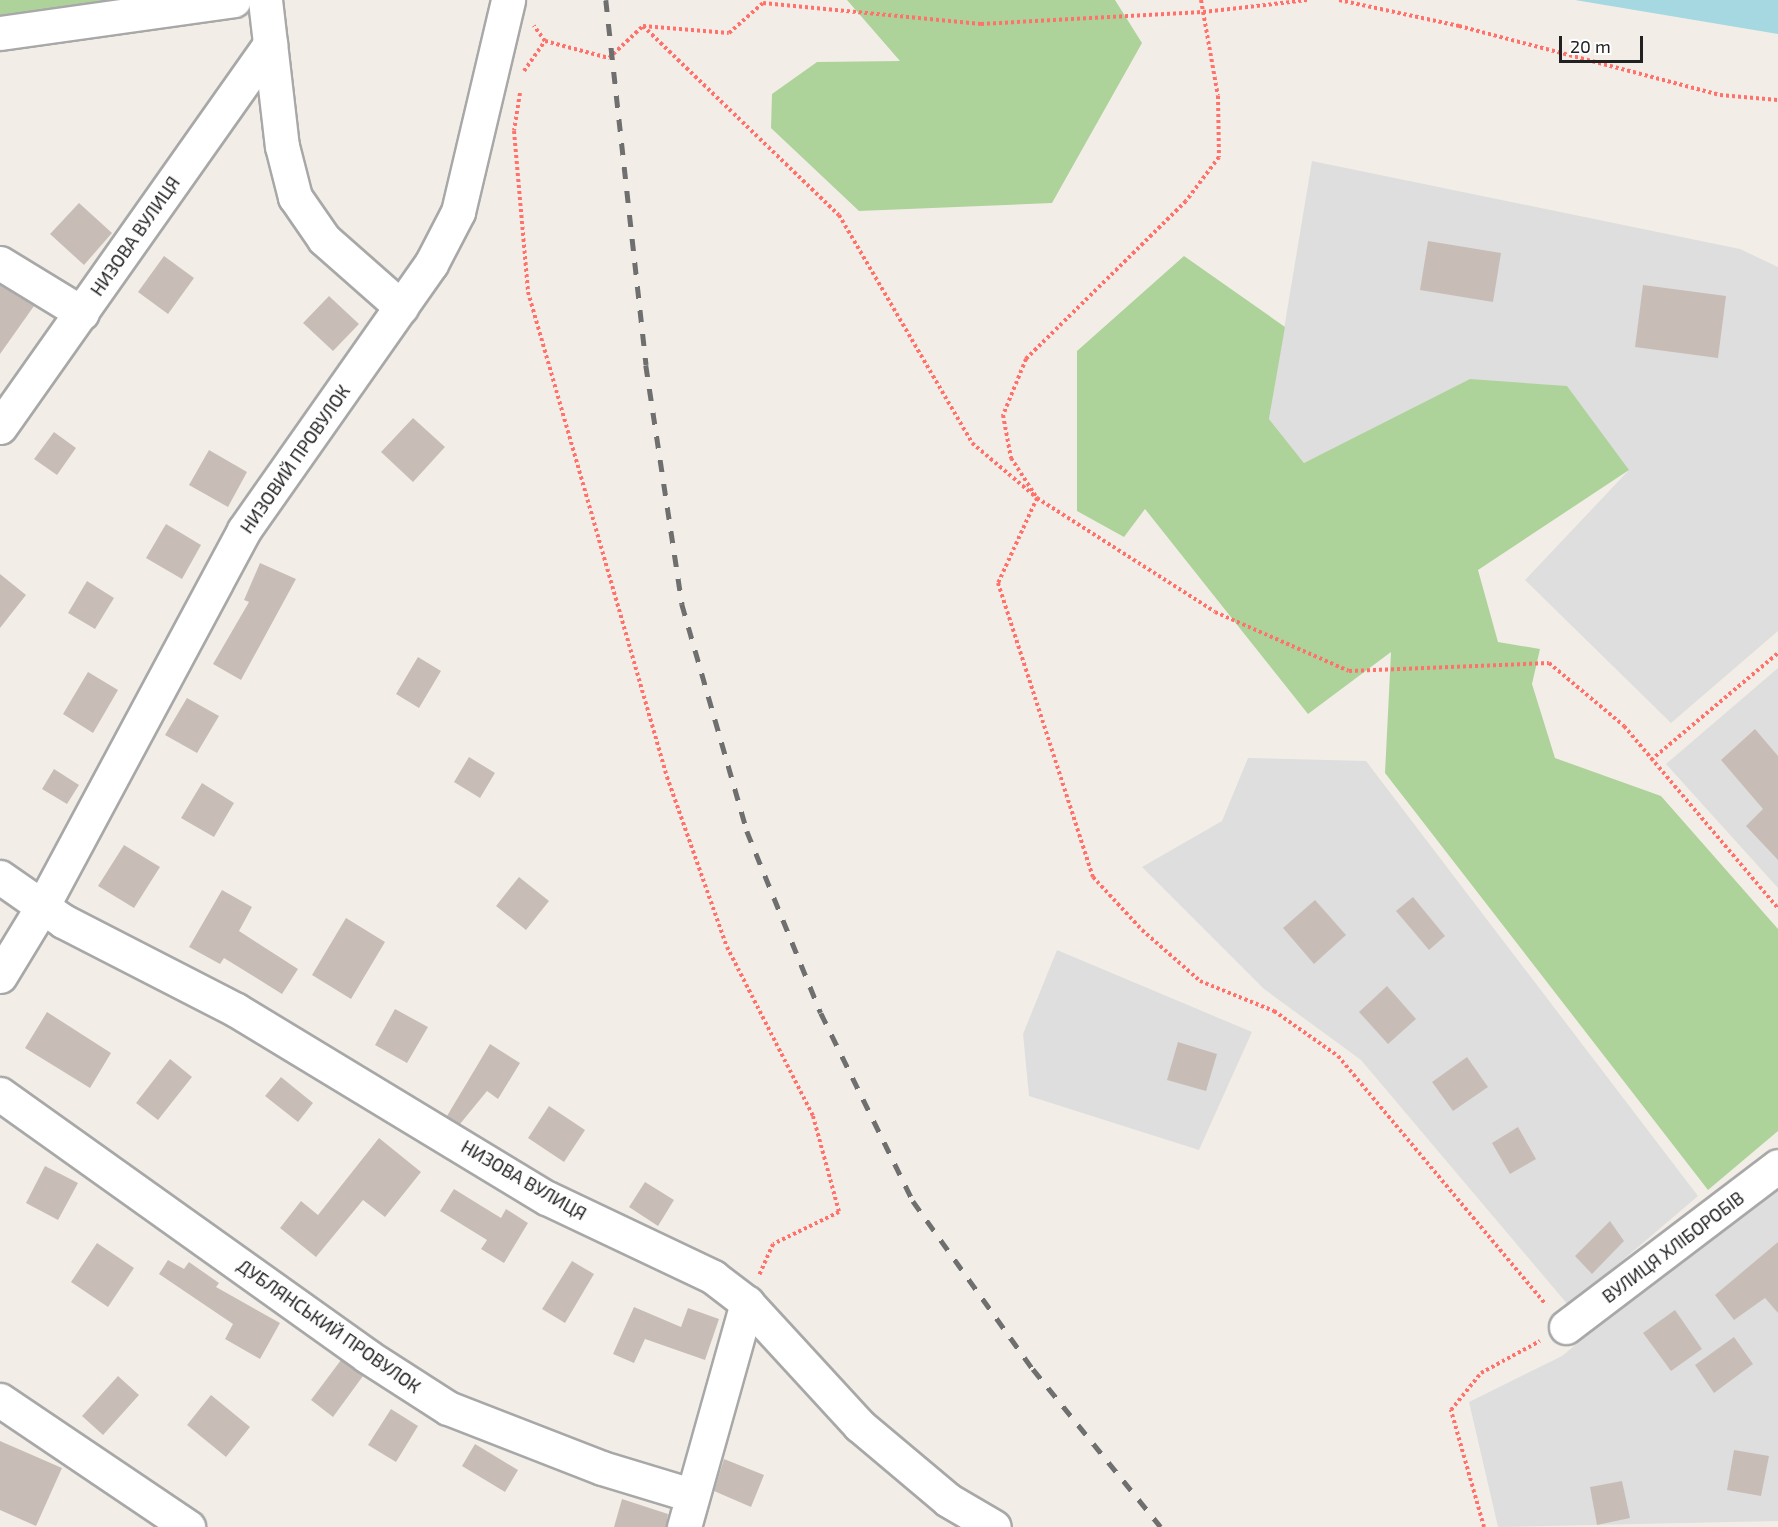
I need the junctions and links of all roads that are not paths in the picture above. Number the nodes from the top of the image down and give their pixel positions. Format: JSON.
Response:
{"nodes":[{"id":1,"x":234,"y":0,"type":"edge"},
{"id":2,"x":264,"y":0,"type":"edge"},
{"id":3,"x":518,"y":9,"type":"edge"},
{"id":4,"x":0,"y":33,"type":"edge"},
{"id":5,"x":270,"y":44,"type":"junction"},
{"id":6,"x":0,"y":263,"type":"edge"},
{"id":7,"x":401,"y":307,"type":"junction"},
{"id":8,"x":82,"y":313,"type":"junction"},
{"id":9,"x":0,"y":427,"type":"edge"},
{"id":10,"x":0,"y":877,"type":"edge"},
{"id":11,"x":42,"y":907,"type":"junction"},
{"id":12,"x":0,"y":976,"type":"edge"},
{"id":13,"x":0,"y":1094,"type":"edge"},
{"id":14,"x":1778,"y":1166,"type":"edge"},
{"id":15,"x":747,"y":1303,"type":"junction"},
{"id":16,"x":1566,"y":1327,"type":"road end"},
{"id":17,"x":0,"y":1400,"type":"edge"},
{"id":18,"x":691,"y":1495,"type":"junction"},
{"id":19,"x":188,"y":1527,"type":"edge"},
{"id":20,"x":684,"y":1527,"type":"edge"},
{"id":21,"x":994,"y":1527,"type":"edge"}],
"edges":[{"from":1,"to":4,"type":"street"},
{"from":2,"to":5,"type":"street"},
{"from":3,"to":7,"type":"street","name":"НИЗОВИЙ ПРОВУЛОК"},
{"from":5,"to":7,"type":"street"},
{"from":5,"to":8,"type":"street","name":"НИЗОВА ВУЛИЦЯ"},
{"from":6,"to":8,"type":"street"},
{"from":7,"to":11,"type":"street","name":"НИЗОВИЙ ПРОВУЛОК"},
{"from":8,"to":9,"type":"street","name":"НИЗОВА ВУЛИЦЯ"},
{"from":10,"to":11,"type":"street","name":"НИЗОВА ВУЛИЦЯ"},
{"from":11,"to":12,"type":"street"},
{"from":11,"to":15,"type":"street","name":"НИЗОВА ВУЛИЦЯ"},
{"from":13,"to":18,"type":"street","name":"ДУБЛЯНСЬКИЙ ПРОВУЛОК"},
{"from":14,"to":16,"type":"street","name":"ВУЛИЦЯ ХЛІБОРОБІВ"},
{"from":15,"to":18,"type":"street"},
{"from":15,"to":21,"type":"street","name":"НИЗОВА ВУЛИЦЯ"},
{"from":17,"to":19,"type":"street"},
{"from":18,"to":20,"type":"street"}]}
